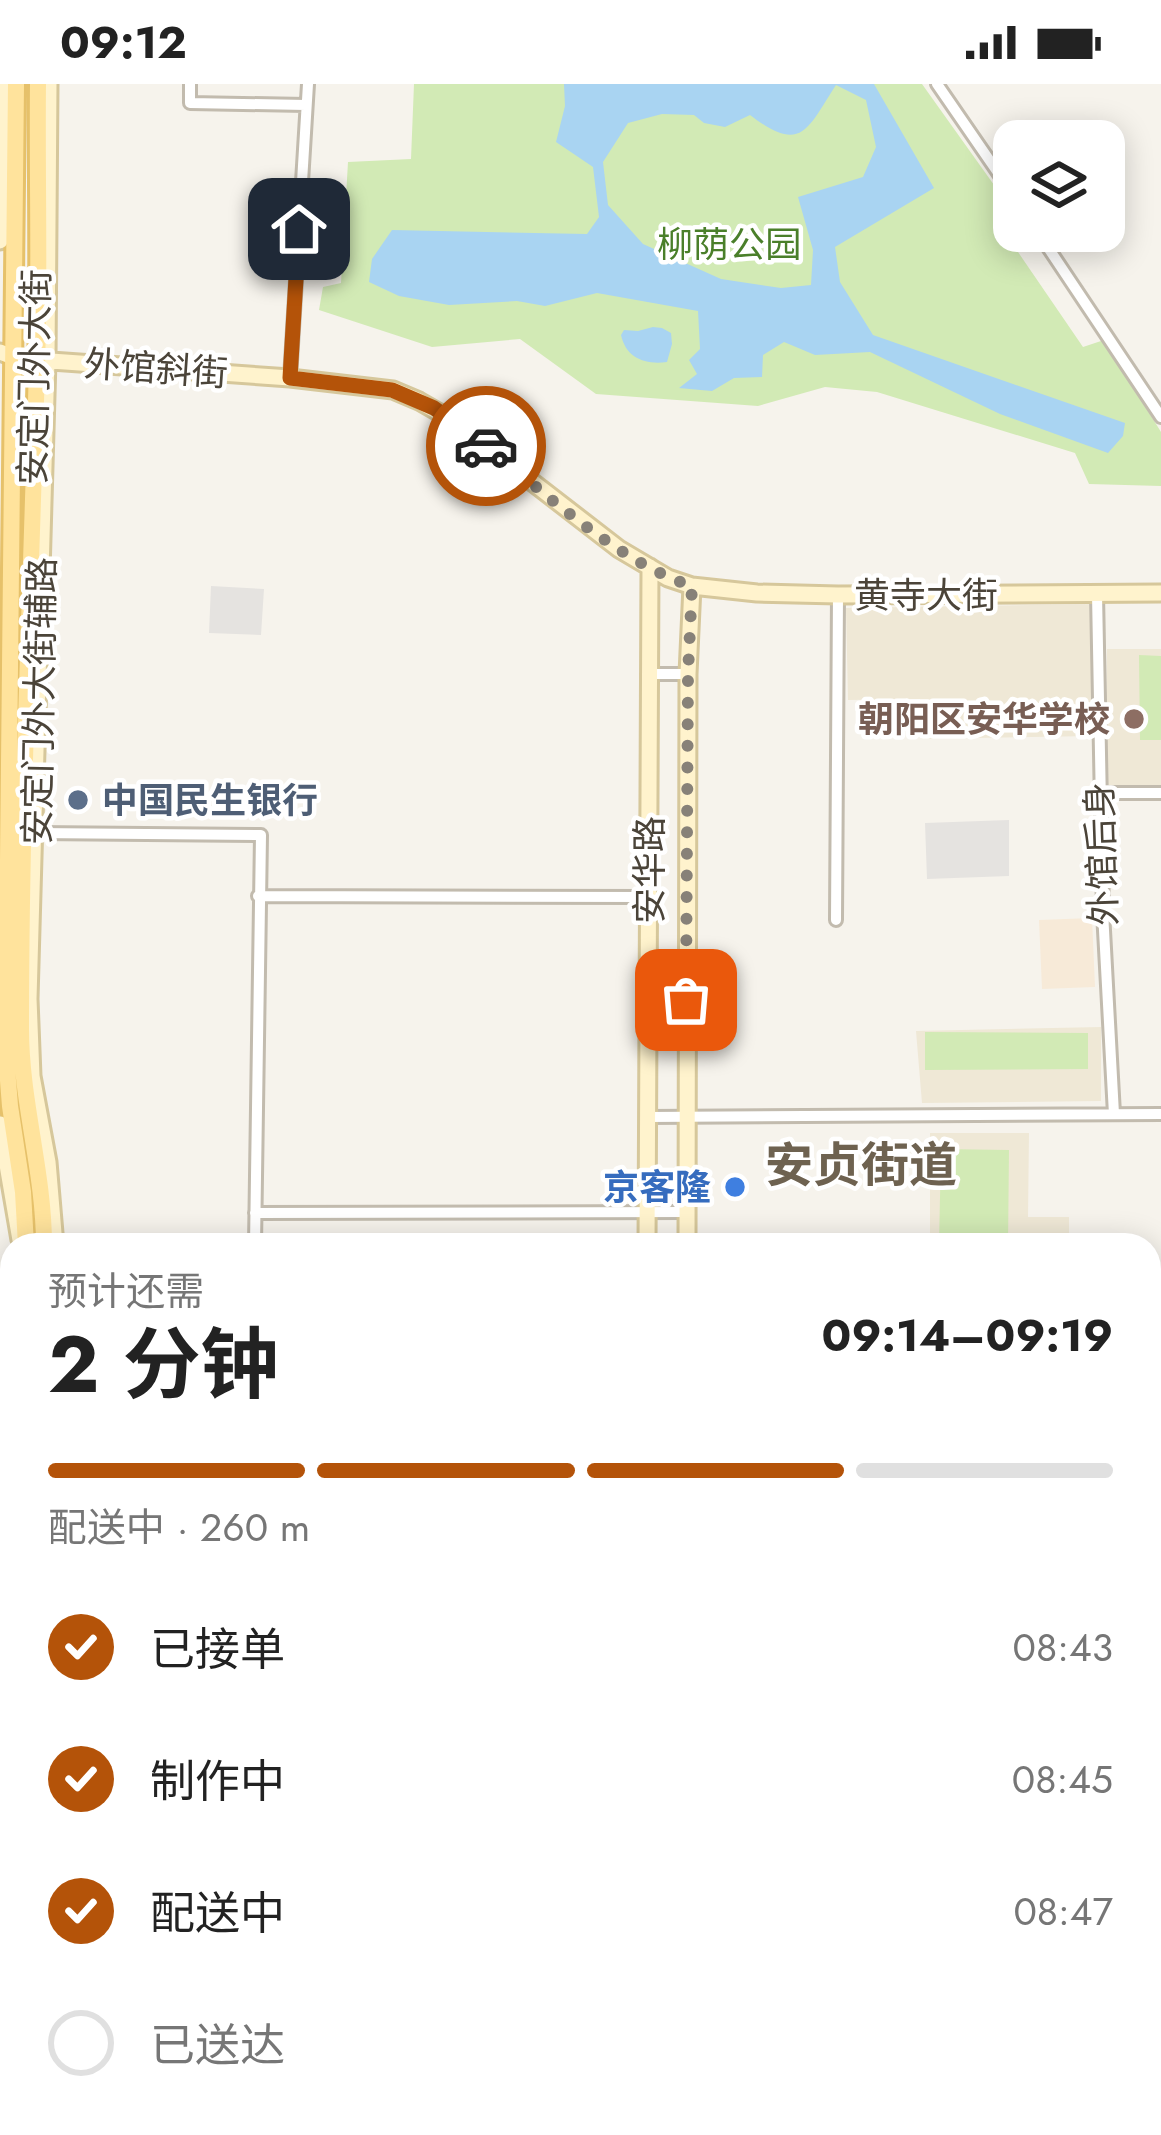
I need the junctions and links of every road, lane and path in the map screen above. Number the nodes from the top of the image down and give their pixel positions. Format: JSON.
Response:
{"nodes":[{"id":1,"x":2,"y":84,"type":"edge"},
{"id":2,"x":16,"y":84,"type":"edge"},
{"id":3,"x":38,"y":84,"type":"edge"},
{"id":4,"x":49,"y":84,"type":"edge"},
{"id":5,"x":190,"y":84,"type":"edge"},
{"id":6,"x":308,"y":84,"type":"edge"},
{"id":7,"x":937,"y":84,"type":"edge"},
{"id":8,"x":306,"y":105,"type":"junction"},
{"id":9,"x":993,"y":165,"type":"edge"},
{"id":10,"x":0,"y":241,"type":"edge"},
{"id":11,"x":1051,"y":252,"type":"edge"},
{"id":12,"x":15,"y":266,"type":"junction"},
{"id":13,"x":0,"y":283,"type":"edge"},
{"id":14,"x":7,"y":355,"type":"edge"},
{"id":15,"x":42,"y":360,"type":"junction"},
{"id":16,"x":290,"y":378,"type":"junction"},
{"id":17,"x":1161,"y":417,"type":"edge"},
{"id":18,"x":650,"y":567,"type":"junction"},
{"id":19,"x":692,"y":586,"type":"junction"},
{"id":20,"x":1161,"y":593,"type":"edge"},
{"id":21,"x":1096,"y":594,"type":"junction"},
{"id":22,"x":838,"y":595,"type":"junction"},
{"id":23,"x":650,"y":674,"type":"junction"},
{"id":24,"x":688,"y":674,"type":"junction"},
{"id":25,"x":1099,"y":793,"type":"junction"},
{"id":26,"x":1161,"y":794,"type":"edge"},
{"id":27,"x":16,"y":832,"type":"edge"},
{"id":28,"x":258,"y":896,"type":"junction"},
{"id":29,"x":648,"y":897,"type":"junction"},
{"id":30,"x":836,"y":920,"type":"dead end"},
{"id":31,"x":1114,"y":1114,"type":"junction"},
{"id":32,"x":1161,"y":1114,"type":"edge"},
{"id":33,"x":648,"y":1117,"type":"junction"},
{"id":34,"x":686,"y":1118,"type":"junction"},
{"id":35,"x":0,"y":1124,"type":"edge"},
{"id":36,"x":647,"y":1212,"type":"junction"},
{"id":37,"x":686,"y":1212,"type":"junction"},
{"id":38,"x":255,"y":1213,"type":"junction"},
{"id":39,"x":22,"y":1233,"type":"edge"},
{"id":40,"x":24,"y":1233,"type":"edge"},
{"id":41,"x":43,"y":1233,"type":"edge"},
{"id":42,"x":54,"y":1233,"type":"edge"},
{"id":43,"x":255,"y":1233,"type":"edge"},
{"id":44,"x":647,"y":1233,"type":"edge"},
{"id":45,"x":686,"y":1233,"type":"edge"}],
"edges":[{"from":1,"to":10,"type":"street"},
{"from":2,"to":12,"type":"main road","name":"安定门外大街"},
{"from":3,"to":15,"type":"main road","name":"安定门外大街"},
{"from":4,"to":15,"type":"street"},
{"from":5,"to":8,"type":"street"},
{"from":6,"to":8,"type":"street"},
{"from":7,"to":9,"type":"street"},
{"from":8,"to":16,"type":"street"},
{"from":11,"to":17,"type":"street"},
{"from":12,"to":13,"type":"street"},
{"from":12,"to":14,"type":"main road","name":"安定门外大街"},
{"from":14,"to":15,"type":"street","name":"外馆斜街"},
{"from":14,"to":27,"type":"main road","name":"安定门外大街"},
{"from":15,"to":16,"type":"street","name":"外馆斜街"},
{"from":15,"to":27,"type":"main road","name":"安定门外大街"},
{"from":16,"to":18,"type":"street","name":"外馆斜街"},
{"from":18,"to":19,"type":"street","name":"黄寺大街"},
{"from":18,"to":23,"type":"street","name":"安华路"},
{"from":19,"to":22,"type":"street","name":"黄寺大街"},
{"from":19,"to":24,"type":"street","name":"安华路"},
{"from":20,"to":21,"type":"street","name":"黄寺大街"},
{"from":21,"to":22,"type":"street","name":"黄寺大街"},
{"from":21,"to":25,"type":"street","name":"外馆后身"},
{"from":22,"to":30,"type":"street"},
{"from":23,"to":24,"type":"street"},
{"from":23,"to":29,"type":"street","name":"安华路"},
{"from":24,"to":34,"type":"street","name":"安华路"},
{"from":25,"to":26,"type":"street"},
{"from":25,"to":31,"type":"street","name":"外馆后身"},
{"from":27,"to":28,"type":"street"},
{"from":27,"to":40,"type":"main road","name":"安定门外大街"},
{"from":27,"to":41,"type":"main road","name":"安定门外大街"},
{"from":27,"to":42,"type":"street","name":"安定门外大街辅路"},
{"from":28,"to":29,"type":"street"},
{"from":28,"to":38,"type":"street"},
{"from":29,"to":33,"type":"street","name":"安华路"},
{"from":31,"to":32,"type":"street"},
{"from":31,"to":34,"type":"street"},
{"from":33,"to":34,"type":"street"},
{"from":33,"to":36,"type":"street","name":"安华路"},
{"from":34,"to":37,"type":"street","name":"安华路"},
{"from":35,"to":39,"type":"street"},
{"from":36,"to":37,"type":"street"},
{"from":36,"to":38,"type":"street"},
{"from":36,"to":44,"type":"street","name":"安华路"},
{"from":37,"to":45,"type":"street","name":"安华路"},
{"from":38,"to":43,"type":"street"}]}
